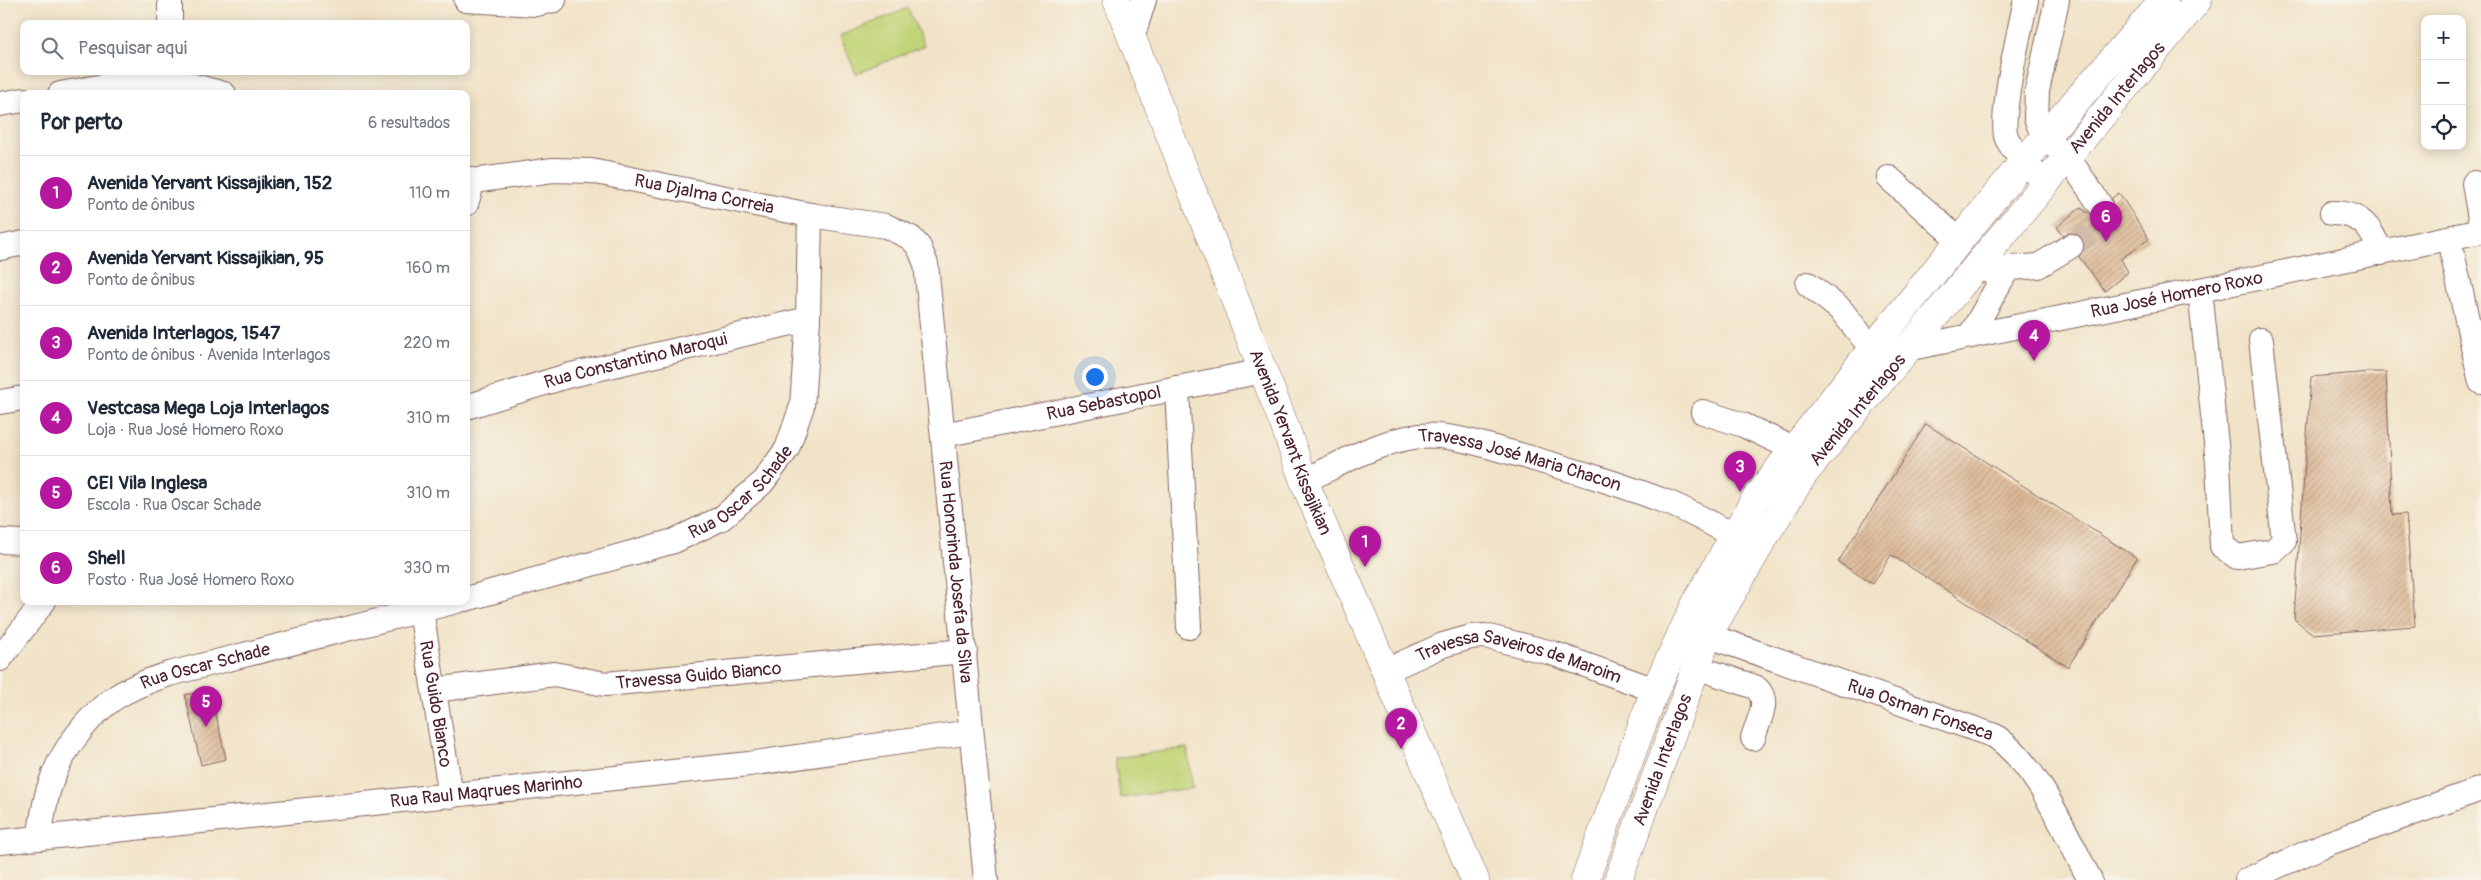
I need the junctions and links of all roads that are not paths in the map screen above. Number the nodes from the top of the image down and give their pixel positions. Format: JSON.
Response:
{"nodes":[{"id":1,"x":170,"y":0,"type":"edge"},
{"id":2,"x":466,"y":0,"type":"edge"},
{"id":3,"x":554,"y":0,"type":"edge"},
{"id":4,"x":1117,"y":0,"type":"edge"},
{"id":5,"x":1144,"y":0,"type":"edge"},
{"id":6,"x":2026,"y":0,"type":"edge"},
{"id":7,"x":2057,"y":0,"type":"edge"},
{"id":8,"x":2164,"y":0,"type":"edge"},
{"id":9,"x":2198,"y":0,"type":"edge"},
{"id":10,"x":170,"y":20,"type":"edge"},
{"id":11,"x":1132,"y":38,"type":"junction"},
{"id":12,"x":169,"y":75,"type":"edge"},
{"id":13,"x":82,"y":90,"type":"edge"},
{"id":14,"x":212,"y":90,"type":"edge"},
{"id":15,"x":20,"y":101,"type":"edge"},
{"id":16,"x":0,"y":104,"type":"edge"},
{"id":17,"x":2044,"y":138,"type":"junction"},
{"id":18,"x":2067,"y":156,"type":"junction"},
{"id":19,"x":2024,"y":162,"type":"junction"},
{"id":20,"x":1889,"y":178,"type":"dead end"},
{"id":21,"x":470,"y":179,"type":"edge"},
{"id":22,"x":2045,"y":182,"type":"junction"},
{"id":23,"x":2474,"y":183,"type":"dead end"},
{"id":24,"x":2100,"y":205,"type":"dead end"},
{"id":25,"x":2332,"y":213,"type":"dead end"},
{"id":26,"x":810,"y":215,"type":"junction"},
{"id":27,"x":2481,"y":225,"type":"edge"},
{"id":28,"x":2481,"y":230,"type":"edge"},
{"id":29,"x":2449,"y":238,"type":"junction"},
{"id":30,"x":1960,"y":241,"type":"junction"},
{"id":31,"x":20,"y":244,"type":"edge"},
{"id":32,"x":2072,"y":246,"type":"tunnel mouth"},
{"id":33,"x":0,"y":248,"type":"edge"},
{"id":34,"x":2381,"y":252,"type":"junction"},
{"id":35,"x":926,"y":264,"type":"joint"},
{"id":36,"x":2008,"y":268,"type":"junction"},
{"id":37,"x":1971,"y":271,"type":"junction"},
{"id":38,"x":1808,"y":284,"type":"dead end"},
{"id":39,"x":2200,"y":290,"type":"junction"},
{"id":40,"x":808,"y":319,"type":"junction"},
{"id":41,"x":1970,"y":336,"type":"junction"},
{"id":42,"x":2261,"y":340,"type":"dead end"},
{"id":43,"x":1872,"y":349,"type":"junction"},
{"id":44,"x":1906,"y":349,"type":"junction"},
{"id":45,"x":1263,"y":371,"type":"junction"},
{"id":46,"x":2481,"y":382,"type":"edge"},
{"id":47,"x":1177,"y":388,"type":"junction"},
{"id":48,"x":20,"y":399,"type":"edge"},
{"id":49,"x":0,"y":402,"type":"edge"},
{"id":50,"x":470,"y":406,"type":"edge"},
{"id":51,"x":1704,"y":412,"type":"dead end"},
{"id":52,"x":943,"y":435,"type":"junction"},
{"id":53,"x":1794,"y":449,"type":"junction"},
{"id":54,"x":1304,"y":481,"type":"junction"},
{"id":55,"x":1734,"y":535,"type":"junction"},
{"id":56,"x":0,"y":541,"type":"edge"},
{"id":57,"x":20,"y":542,"type":"edge"},
{"id":58,"x":470,"y":598,"type":"edge"},
{"id":59,"x":41,"y":605,"type":"edge"},
{"id":60,"x":443,"y":605,"type":"edge"},
{"id":61,"x":421,"y":611,"type":"junction"},
{"id":62,"x":1189,"y":627,"type":"dead end"},
{"id":63,"x":1696,"y":631,"type":"junction"},
{"id":64,"x":965,"y":651,"type":"junction"},
{"id":65,"x":0,"y":659,"type":"edge"},
{"id":66,"x":1696,"y":667,"type":"junction"},
{"id":67,"x":1385,"y":671,"type":"junction"},
{"id":68,"x":434,"y":690,"type":"junction"},
{"id":69,"x":1655,"y":690,"type":"junction"},
{"id":70,"x":971,"y":732,"type":"junction"},
{"id":71,"x":1753,"y":738,"type":"dead end"},
{"id":72,"x":2481,"y":789,"type":"edge"},
{"id":73,"x":451,"y":796,"type":"junction"},
{"id":74,"x":39,"y":838,"type":"junction"},
{"id":75,"x":0,"y":842,"type":"edge"},
{"id":76,"x":986,"y":880,"type":"edge"},
{"id":77,"x":1475,"y":880,"type":"edge"},
{"id":78,"x":1586,"y":880,"type":"edge"},
{"id":79,"x":1618,"y":880,"type":"edge"},
{"id":80,"x":2090,"y":880,"type":"edge"},
{"id":81,"x":2247,"y":880,"type":"edge"}],
"edges":[{"from":1,"to":10,"type":"street"},
{"from":2,"to":3,"type":"street"},
{"from":4,"to":11,"type":"main road","name":"Avenida Yervant Kissajikian"},
{"from":5,"to":11,"type":"street"},
{"from":6,"to":19,"type":"street"},
{"from":7,"to":17,"type":"street"},
{"from":8,"to":17,"type":"main road","name":"Avenida Interlagos"},
{"from":9,"to":18,"type":"main road","name":"Avenida Interlagos"},
{"from":11,"to":45,"type":"main road","name":"Avenida Yervant Kissajikian"},
{"from":12,"to":13,"type":"street"},
{"from":12,"to":14,"type":"street"},
{"from":15,"to":16,"type":"street"},
{"from":17,"to":18,"type":"street"},
{"from":17,"to":19,"type":"main road","name":"Avenida Interlagos"},
{"from":18,"to":22,"type":"main road","name":"Avenida Interlagos"},
{"from":18,"to":24,"type":"street"},
{"from":19,"to":22,"type":"street"},
{"from":19,"to":30,"type":"main road","name":"Avenida Interlagos"},
{"from":20,"to":30,"type":"street"},
{"from":21,"to":26,"type":"street","name":"Rua Djalma Correia"},
{"from":22,"to":37,"type":"main road","name":"Avenida Interlagos"},
{"from":23,"to":27,"type":"street"},
{"from":25,"to":34,"type":"street"},
{"from":26,"to":35,"type":"street","name":"Rua Djalma Correia"},
{"from":26,"to":40,"type":"street","name":"Rua Oscar Schade"},
{"from":28,"to":29,"type":"street","name":"Rua José Homero Roxo"},
{"from":29,"to":34,"type":"street","name":"Rua José Homero Roxo"},
{"from":29,"to":46,"type":"street"},
{"from":30,"to":43,"type":"main road","name":"Avenida Interlagos"},
{"from":31,"to":33,"type":"street"},
{"from":32,"to":36,"type":"street"},
{"from":34,"to":39,"type":"street","name":"Rua José Homero Roxo"},
{"from":35,"to":52,"type":"street","name":"Rua Honorinda Josefa da Silva"},
{"from":36,"to":37,"type":"street"},
{"from":36,"to":41,"type":"street"},
{"from":37,"to":44,"type":"main road","name":"Avenida Interlagos"},
{"from":38,"to":43,"type":"street"},
{"from":39,"to":41,"type":"street","name":"Rua José Homero Roxo"},
{"from":39,"to":42,"type":"street"},
{"from":40,"to":50,"type":"street","name":"Rua Constantino Maroqui"},
{"from":40,"to":58,"type":"street","name":"Rua Oscar Schade"},
{"from":41,"to":44,"type":"street","name":"Rua José Homero Roxo"},
{"from":43,"to":44,"type":"street","name":"Rua José Homero Roxo"},
{"from":43,"to":53,"type":"main road","name":"Avenida Interlagos"},
{"from":44,"to":63,"type":"main road","name":"Avenida Interlagos"},
{"from":45,"to":47,"type":"street","name":"Rua Sebastopol"},
{"from":45,"to":54,"type":"main road","name":"Avenida Yervant Kissajikian"},
{"from":47,"to":52,"type":"street","name":"Rua Sebastopol"},
{"from":47,"to":62,"type":"street"},
{"from":48,"to":49,"type":"street"},
{"from":51,"to":53,"type":"street"},
{"from":52,"to":64,"type":"street","name":"Rua Honorinda Josefa da Silva"},
{"from":53,"to":55,"type":"main road","name":"Avenida Interlagos"},
{"from":54,"to":55,"type":"street","name":"Travessa José Maria Chacon"},
{"from":54,"to":67,"type":"main road","name":"Avenida Yervant Kissajikian"},
{"from":55,"to":63,"type":"main road","name":"Avenida Interlagos"},
{"from":56,"to":57,"type":"street"},
{"from":59,"to":65,"type":"street"},
{"from":60,"to":61,"type":"street","name":"Rua Oscar Schade"},
{"from":61,"to":68,"type":"street","name":"Rua Guido Bianco"},
{"from":61,"to":74,"type":"street","name":"Rua Oscar Schade"},
{"from":63,"to":66,"type":"main road","name":"Avenida Interlagos"},
{"from":63,"to":69,"type":"main road","name":"Avenida Interlagos"},
{"from":63,"to":80,"type":"street","name":"Rua Osman Fonseca"},
{"from":64,"to":68,"type":"street","name":"Travessa Guido Bianco"},
{"from":64,"to":70,"type":"street","name":"Rua Honorinda Josefa da Silva"},
{"from":66,"to":71,"type":"street"},
{"from":66,"to":79,"type":"main road","name":"Avenida Interlagos"},
{"from":67,"to":69,"type":"street","name":"Travessa Saveiros de Maroim"},
{"from":67,"to":77,"type":"main road","name":"Avenida Yervant Kissajikian"},
{"from":68,"to":73,"type":"street","name":"Rua Guido Bianco"},
{"from":69,"to":78,"type":"main road","name":"Avenida Interlagos"},
{"from":70,"to":73,"type":"street","name":"Rua Raul Maqrues Marinho"},
{"from":70,"to":76,"type":"street","name":"Rua Honorinda Josefa da Silva"},
{"from":72,"to":81,"type":"street"},
{"from":73,"to":74,"type":"street","name":"Rua Raul Maqrues Marinho"},
{"from":74,"to":75,"type":"street","name":"Rua Raul Maqrues Marinho"}]}
